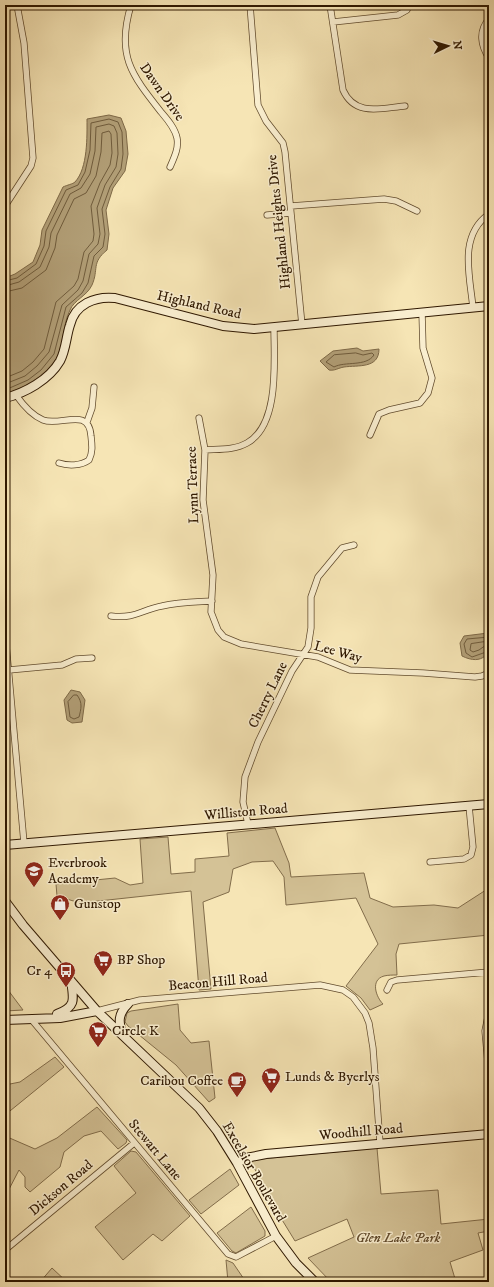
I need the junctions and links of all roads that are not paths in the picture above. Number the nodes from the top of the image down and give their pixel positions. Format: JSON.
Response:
{"nodes":[{"id":1,"x":17,"y":5,"type":"edge"},
{"id":2,"x":131,"y":5,"type":"edge"},
{"id":3,"x":250,"y":5,"type":"edge"},
{"id":4,"x":330,"y":5,"type":"edge"},
{"id":5,"x":409,"y":5,"type":"edge"},
{"id":6,"x":489,"y":19,"type":"edge"},
{"id":7,"x":333,"y":22,"type":"junction"},
{"id":8,"x":489,"y":58,"type":"edge"},
{"id":9,"x":405,"y":106,"type":"dead end"},
{"id":10,"x":170,"y":168,"type":"dead end"},
{"id":11,"x":5,"y":206,"type":"edge"},
{"id":12,"x":291,"y":206,"type":"junction"},
{"id":13,"x":417,"y":211,"type":"dead end"},
{"id":14,"x":291,"y":213,"type":"junction"},
{"id":15,"x":489,"y":214,"type":"edge"},
{"id":16,"x":267,"y":215,"type":"dead end"},
{"id":17,"x":489,"y":306,"type":"edge"},
{"id":18,"x":473,"y":308,"type":"junction"},
{"id":19,"x":422,"y":312,"type":"junction"},
{"id":20,"x":302,"y":325,"type":"junction"},
{"id":21,"x":274,"y":328,"type":"junction"},
{"id":22,"x":94,"y":387,"type":"dead end"},
{"id":23,"x":16,"y":395,"type":"junction"},
{"id":24,"x":5,"y":398,"type":"edge"},
{"id":25,"x":200,"y":418,"type":"dead end"},
{"id":26,"x":87,"y":422,"type":"junction"},
{"id":27,"x":370,"y":435,"type":"dead end"},
{"id":28,"x":205,"y":450,"type":"junction"},
{"id":29,"x":59,"y":462,"type":"dead end"},
{"id":30,"x":354,"y":545,"type":"dead end"},
{"id":31,"x":213,"y":574,"type":"joint"},
{"id":32,"x":212,"y":601,"type":"junction"},
{"id":33,"x":111,"y":616,"type":"dead end"},
{"id":34,"x":5,"y":632,"type":"edge"},
{"id":35,"x":303,"y":655,"type":"junction"},
{"id":36,"x":92,"y":658,"type":"dead end"},
{"id":37,"x":9,"y":670,"type":"junction"},
{"id":38,"x":489,"y":672,"type":"edge"},
{"id":39,"x":489,"y":804,"type":"edge"},
{"id":40,"x":469,"y":806,"type":"junction"},
{"id":41,"x":248,"y":824,"type":"junction"},
{"id":42,"x":24,"y":842,"type":"junction"},
{"id":43,"x":5,"y":844,"type":"edge"},
{"id":44,"x":430,"y":862,"type":"dead end"},
{"id":45,"x":5,"y":901,"type":"edge"},
{"id":46,"x":488,"y":973,"type":"edge"},
{"id":47,"x":71,"y":980,"type":"junction"},
{"id":48,"x":386,"y":990,"type":"dead end"},
{"id":49,"x":489,"y":995,"type":"edge"},
{"id":50,"x":128,"y":1004,"type":"junction"},
{"id":51,"x":97,"y":1011,"type":"junction"},
{"id":52,"x":489,"y":1011,"type":"edge"},
{"id":53,"x":44,"y":1019,"type":"junction"},
{"id":54,"x":5,"y":1020,"type":"edge"},
{"id":55,"x":31,"y":1020,"type":"junction"},
{"id":56,"x":124,"y":1038,"type":"junction"},
{"id":57,"x":489,"y":1075,"type":"edge"},
{"id":58,"x":489,"y":1134,"type":"edge"},
{"id":59,"x":380,"y":1143,"type":"junction"},
{"id":60,"x":133,"y":1144,"type":"junction"},
{"id":61,"x":237,"y":1163,"type":"junction"},
{"id":62,"x":276,"y":1236,"type":"junction"},
{"id":63,"x":5,"y":1250,"type":"edge"},
{"id":64,"x":315,"y":1282,"type":"edge"}],
"edges":[{"from":1,"to":11,"type":"street"},
{"from":2,"to":10,"type":"street","name":"Dawn Drive"},
{"from":3,"to":12,"type":"street","name":"Highland Heights Drive"},
{"from":4,"to":7,"type":"street"},
{"from":5,"to":7,"type":"street"},
{"from":6,"to":8,"type":"street"},
{"from":7,"to":9,"type":"street"},
{"from":12,"to":13,"type":"street"},
{"from":12,"to":14,"type":"street","name":"Highland Heights Drive"},
{"from":14,"to":16,"type":"street"},
{"from":14,"to":20,"type":"street","name":"Highland Heights Drive"},
{"from":15,"to":18,"type":"street"},
{"from":17,"to":18,"type":"main road","name":"Highland Road"},
{"from":18,"to":19,"type":"main road","name":"Highland Road"},
{"from":19,"to":20,"type":"main road","name":"Highland Road"},
{"from":19,"to":27,"type":"street"},
{"from":20,"to":21,"type":"main road","name":"Highland Road"},
{"from":21,"to":23,"type":"main road","name":"Highland Road"},
{"from":21,"to":28,"type":"street"},
{"from":22,"to":26,"type":"street"},
{"from":23,"to":24,"type":"main road","name":"Highland Road"},
{"from":23,"to":26,"type":"street"},
{"from":25,"to":28,"type":"street","name":"Lynn Terrace"},
{"from":26,"to":29,"type":"street"},
{"from":28,"to":31,"type":"street","name":"Lynn Terrace"},
{"from":30,"to":35,"type":"street","name":"Cherry Lane"},
{"from":31,"to":32,"type":"street","name":"Lee Way"},
{"from":32,"to":33,"type":"street"},
{"from":32,"to":35,"type":"street","name":"Lee Way"},
{"from":34,"to":37,"type":"street"},
{"from":35,"to":38,"type":"street","name":"Lee Way"},
{"from":35,"to":41,"type":"street","name":"Cherry Lane"},
{"from":36,"to":37,"type":"street"},
{"from":37,"to":42,"type":"street"},
{"from":39,"to":40,"type":"main road","name":"Williston Road"},
{"from":40,"to":41,"type":"main road","name":"Williston Road"},
{"from":40,"to":44,"type":"street"},
{"from":41,"to":42,"type":"main road","name":"Williston Road"},
{"from":42,"to":43,"type":"main road","name":"Williston Road"},
{"from":45,"to":47,"type":"main road","name":"Excelsior Boulevard"},
{"from":46,"to":48,"type":"street"},
{"from":46,"to":49,"type":"street"},
{"from":47,"to":51,"type":"main road","name":"Excelsior Boulevard"},
{"from":47,"to":53,"type":"main road"},
{"from":50,"to":51,"type":"street","name":"Beacon Hill Road"},
{"from":50,"to":56,"type":"main road"},
{"from":50,"to":59,"type":"street","name":"Beacon Hill Road"},
{"from":51,"to":53,"type":"main road"},
{"from":51,"to":56,"type":"main road","name":"Excelsior Boulevard"},
{"from":52,"to":57,"type":"street"},
{"from":53,"to":55,"type":"main road"},
{"from":54,"to":55,"type":"main road"},
{"from":55,"to":60,"type":"street","name":"Stewart Lane"},
{"from":56,"to":61,"type":"main road","name":"Excelsior Boulevard"},
{"from":58,"to":59,"type":"main road","name":"Woodhill Road"},
{"from":59,"to":61,"type":"main road","name":"Woodhill Road"},
{"from":60,"to":62,"type":"street","name":"Stewart Lane"},
{"from":60,"to":63,"type":"street","name":"Dickson Road"},
{"from":61,"to":62,"type":"main road","name":"Excelsior Boulevard"},
{"from":62,"to":64,"type":"main road","name":"Excelsior Boulevard"}]}
